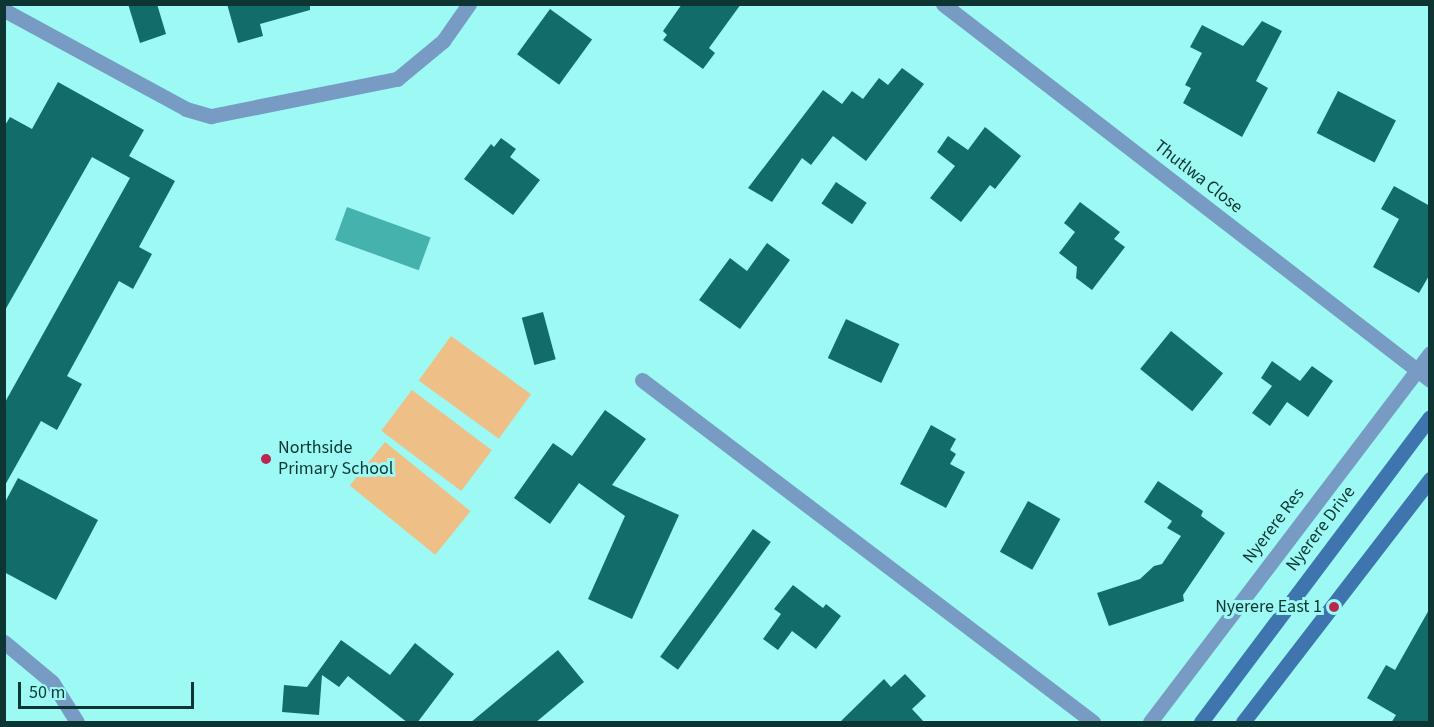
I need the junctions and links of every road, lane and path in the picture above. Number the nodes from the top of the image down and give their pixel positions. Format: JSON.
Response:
{"nodes":[{"id":1,"x":469,"y":4,"type":"edge"},
{"id":2,"x":943,"y":4,"type":"edge"},
{"id":3,"x":4,"y":10,"type":"edge"},
{"id":4,"x":1430,"y":353,"type":"edge"},
{"id":5,"x":1416,"y":371,"type":"junction"},
{"id":6,"x":642,"y":380,"type":"dead end"},
{"id":7,"x":1430,"y":380,"type":"edge"},
{"id":8,"x":1430,"y":417,"type":"edge"},
{"id":9,"x":1430,"y":479,"type":"edge"},
{"id":10,"x":4,"y":642,"type":"edge"},
{"id":11,"x":77,"y":723,"type":"edge"},
{"id":12,"x":1093,"y":723,"type":"edge"},
{"id":13,"x":1150,"y":723,"type":"edge"},
{"id":14,"x":1201,"y":723,"type":"edge"},
{"id":15,"x":1243,"y":723,"type":"edge"}],
"edges":[{"from":1,"to":3,"type":"street"},
{"from":2,"to":5,"type":"street","name":"Thutlwa Close"},
{"from":4,"to":5,"type":"street","name":"Nyerere Res"},
{"from":5,"to":7,"type":"street","name":"Thutlwa Close"},
{"from":5,"to":13,"type":"street","name":"Nyerere Res"},
{"from":6,"to":12,"type":"street"},
{"from":8,"to":14,"type":"main road","name":"Nyerere Drive"},
{"from":9,"to":15,"type":"main road"},
{"from":10,"to":11,"type":"street"}]}
